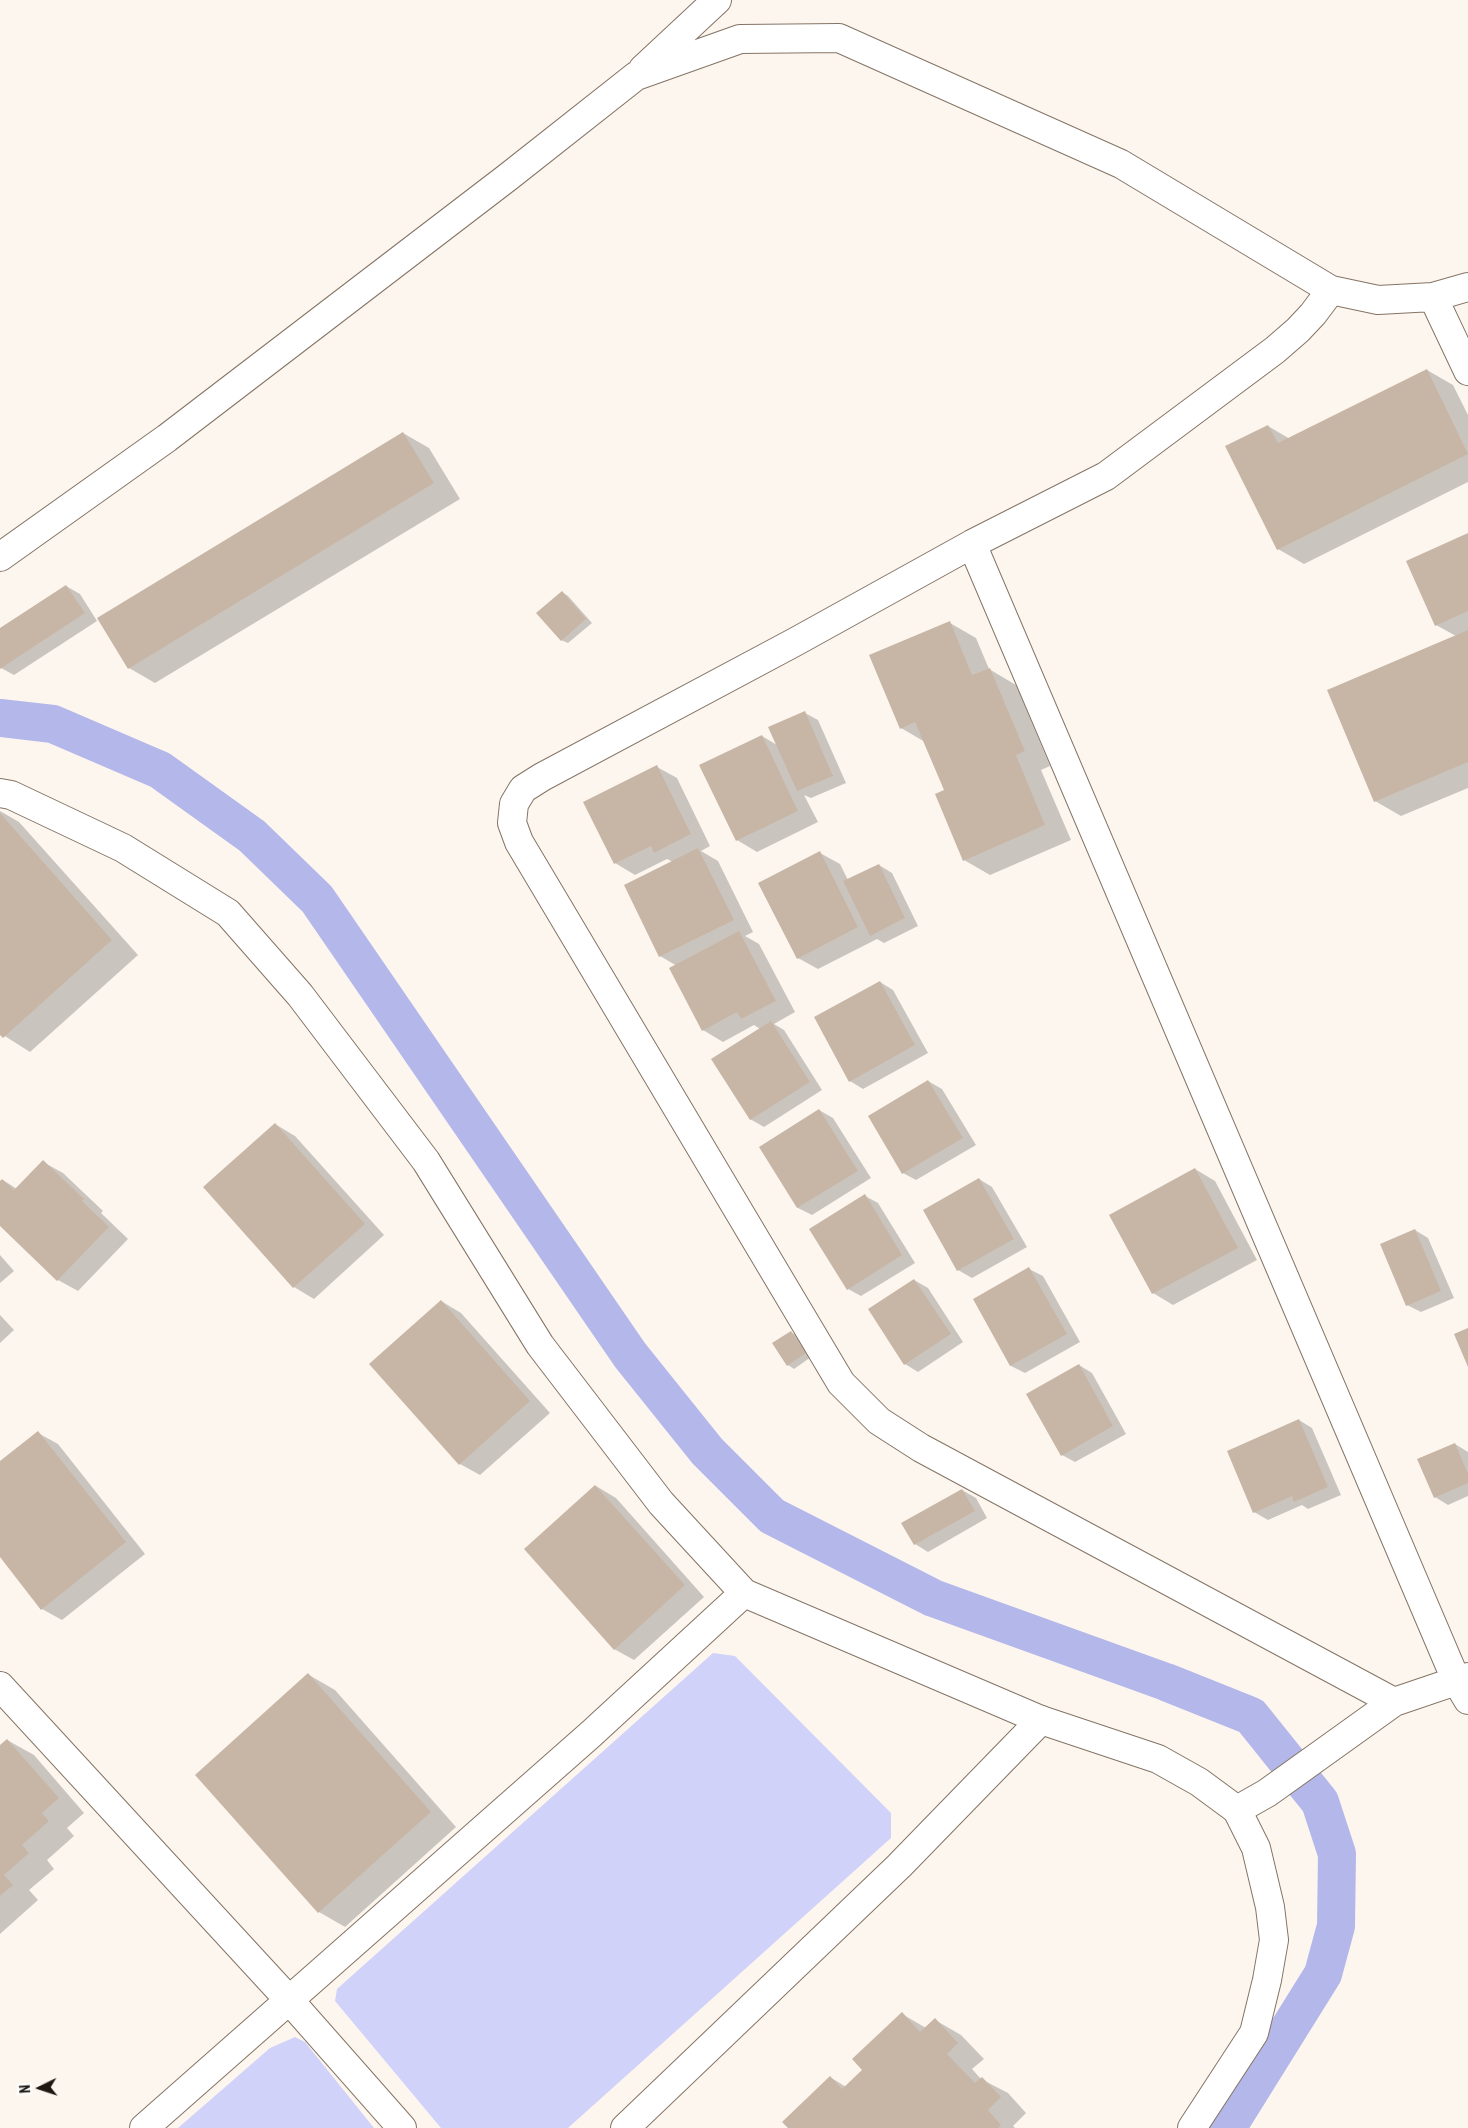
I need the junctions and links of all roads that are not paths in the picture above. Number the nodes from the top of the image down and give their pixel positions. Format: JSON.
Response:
{"nodes":[{"id":1,"x":717,"y":0,"type":"edge"},
{"id":2,"x":636,"y":76,"type":"junction"},
{"id":3,"x":1468,"y":287,"type":"edge"},
{"id":4,"x":1331,"y":290,"type":"junction"},
{"id":5,"x":1433,"y":297,"type":"junction"},
{"id":6,"x":1468,"y":371,"type":"edge"},
{"id":7,"x":972,"y":544,"type":"junction"},
{"id":8,"x":0,"y":557,"type":"edge"},
{"id":9,"x":0,"y":793,"type":"edge"},
{"id":10,"x":744,"y":1593,"type":"junction"},
{"id":11,"x":1464,"y":1685,"type":"edge"},
{"id":12,"x":0,"y":1686,"type":"edge"},
{"id":13,"x":1394,"y":1702,"type":"junction"},
{"id":14,"x":1040,"y":1720,"type":"junction"},
{"id":15,"x":1237,"y":1810,"type":"junction"},
{"id":16,"x":290,"y":2001,"type":"junction"},
{"id":17,"x":144,"y":2128,"type":"edge"},
{"id":18,"x":402,"y":2128,"type":"edge"},
{"id":19,"x":625,"y":2128,"type":"edge"},
{"id":20,"x":1192,"y":2128,"type":"edge"}],
"edges":[{"from":1,"to":2,"type":"street"},
{"from":2,"to":4,"type":"street"},
{"from":2,"to":8,"type":"street"},
{"from":3,"to":5,"type":"street"},
{"from":4,"to":5,"type":"street"},
{"from":4,"to":7,"type":"street"},
{"from":5,"to":6,"type":"street"},
{"from":7,"to":11,"type":"street"},
{"from":7,"to":13,"type":"street"},
{"from":9,"to":10,"type":"street"},
{"from":10,"to":14,"type":"street"},
{"from":10,"to":16,"type":"street"},
{"from":11,"to":13,"type":"street"},
{"from":12,"to":16,"type":"street"},
{"from":13,"to":15,"type":"street"},
{"from":14,"to":15,"type":"street"},
{"from":14,"to":19,"type":"street"},
{"from":15,"to":20,"type":"street"},
{"from":16,"to":17,"type":"street"},
{"from":16,"to":18,"type":"street"}]}
